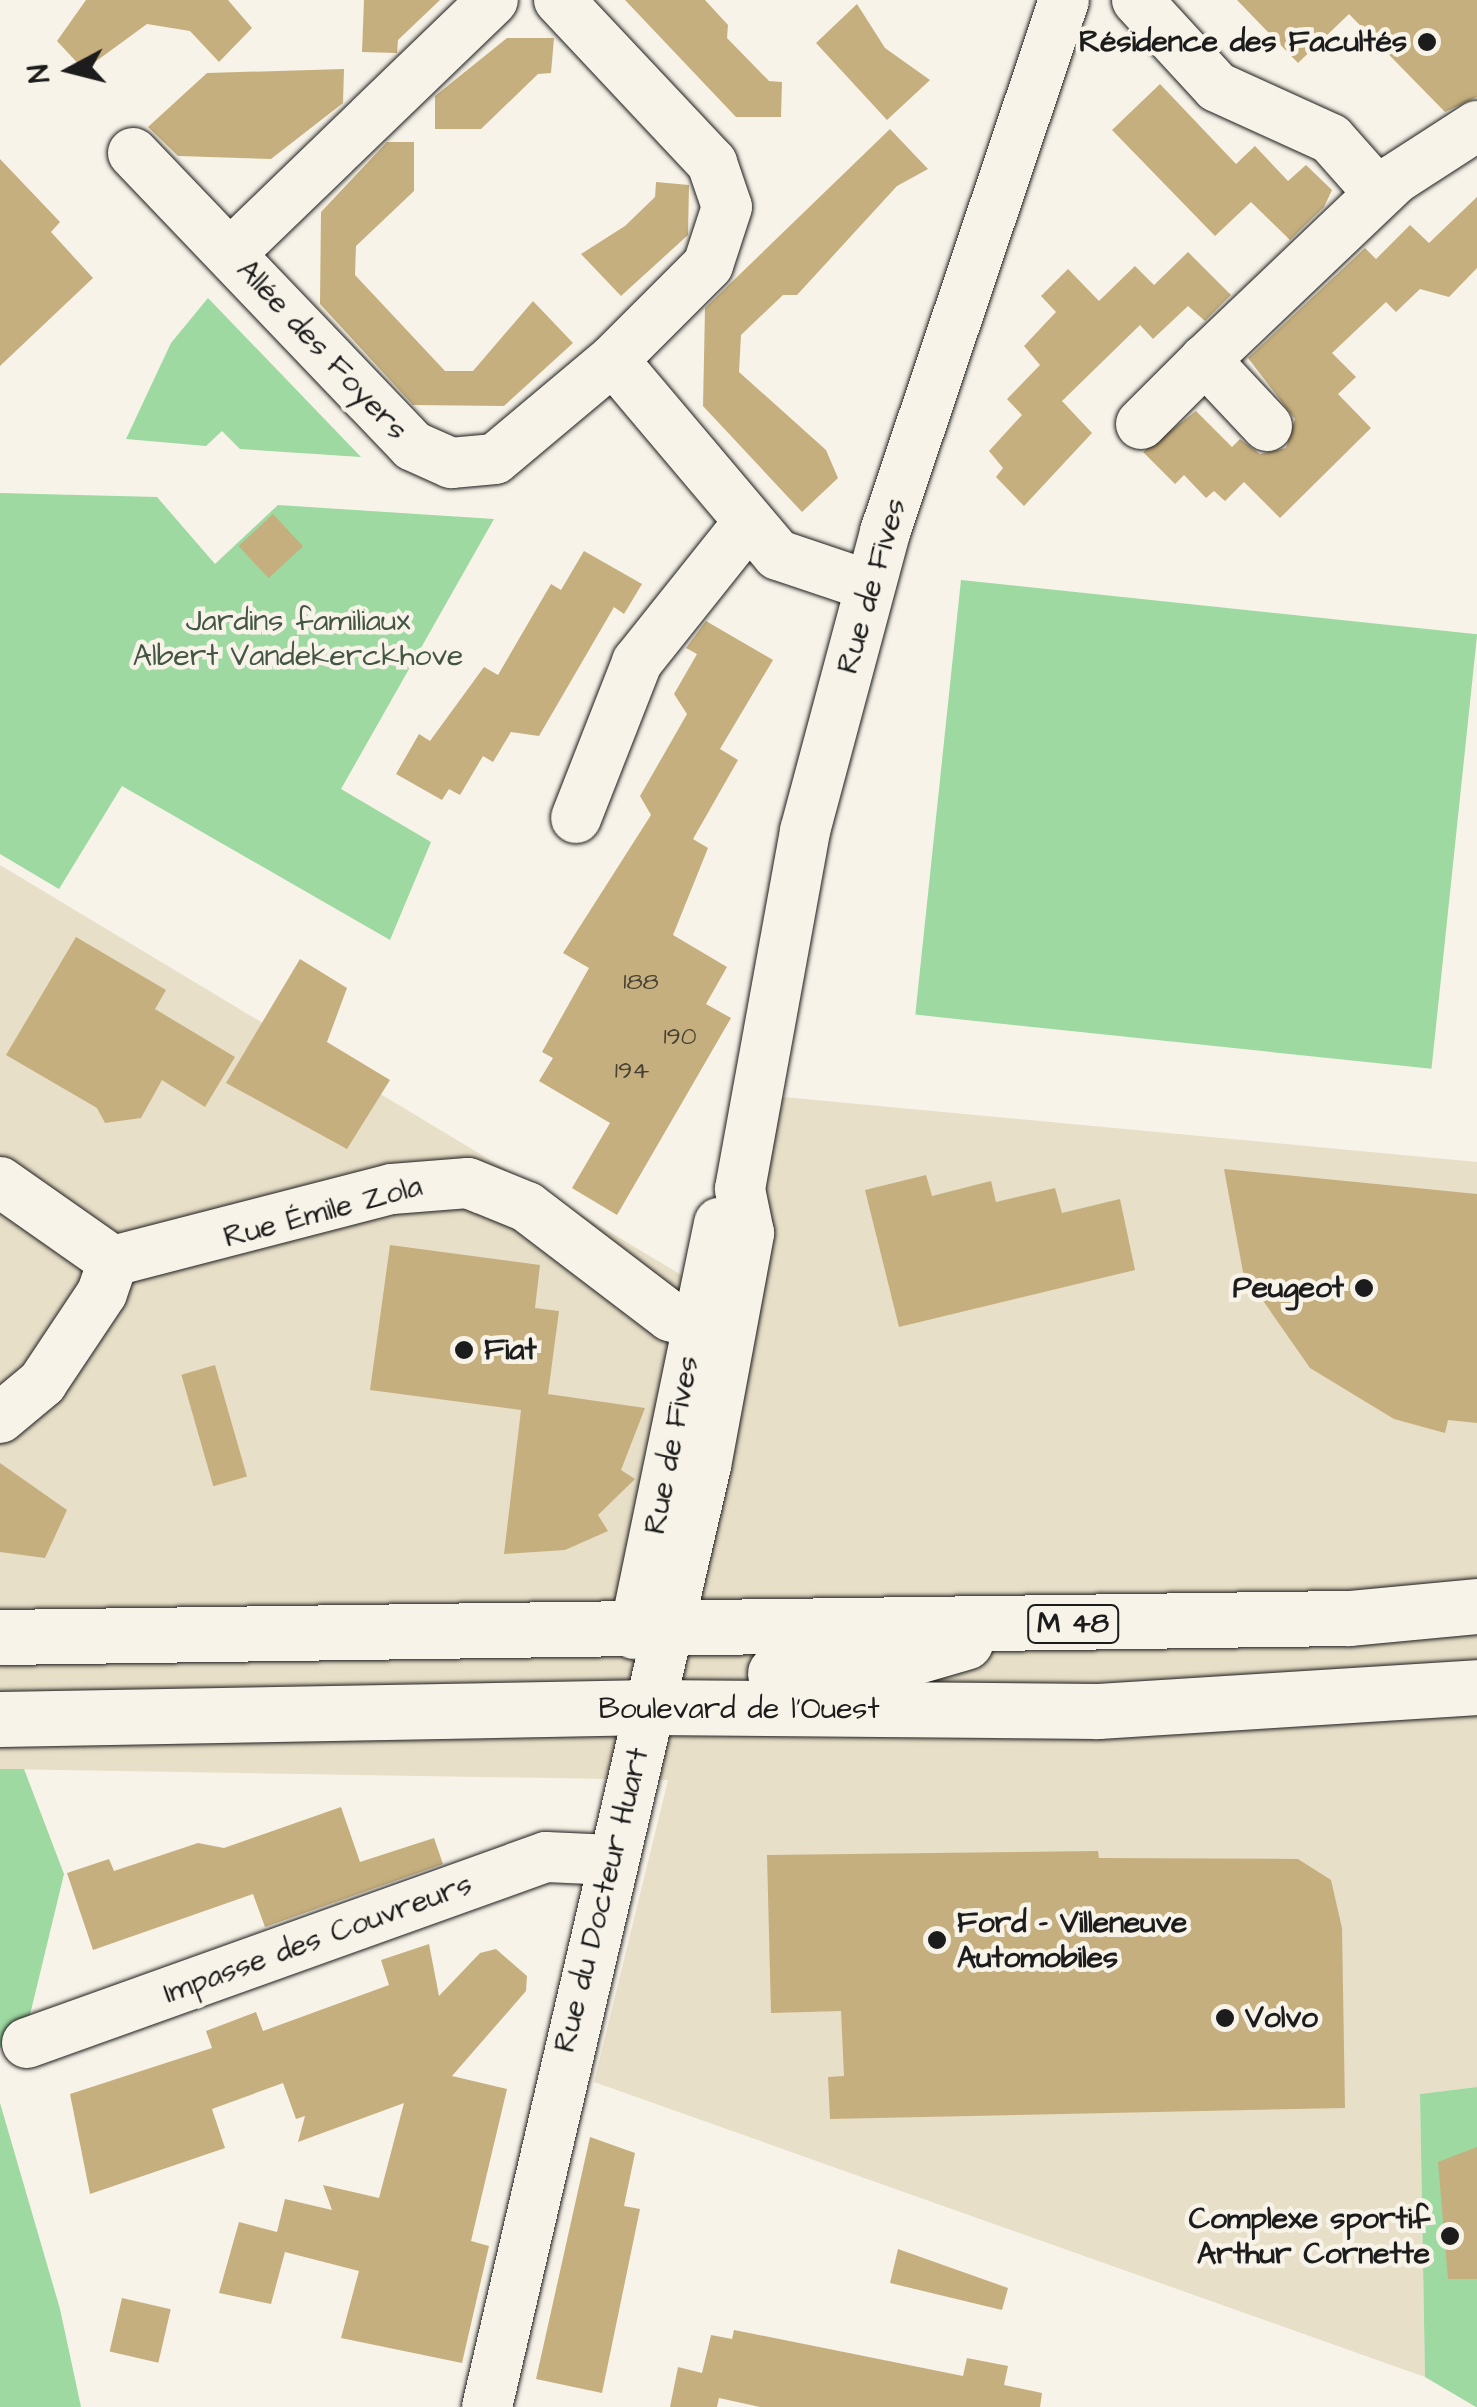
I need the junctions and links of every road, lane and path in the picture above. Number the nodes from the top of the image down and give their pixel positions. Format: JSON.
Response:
{"nodes":[{"id":1,"x":492,"y":0,"type":"edge"},
{"id":2,"x":559,"y":0,"type":"edge"},
{"id":3,"x":1064,"y":0,"type":"edge"},
{"id":4,"x":1136,"y":0,"type":"edge"},
{"id":5,"x":1474,"y":134,"type":"edge"},
{"id":6,"x":134,"y":152,"type":"dead end"},
{"id":7,"x":1379,"y":192,"type":"junction"},
{"id":8,"x":231,"y":254,"type":"junction"},
{"id":9,"x":612,"y":360,"type":"junction"},
{"id":10,"x":1205,"y":360,"type":"junction"},
{"id":11,"x":1141,"y":424,"type":"dead end"},
{"id":12,"x":1268,"y":426,"type":"dead end"},
{"id":13,"x":747,"y":524,"type":"junction"},
{"id":14,"x":870,"y":586,"type":"junction"},
{"id":15,"x":576,"y":818,"type":"dead end"},
{"id":16,"x":0,"y":1182,"type":"edge"},
{"id":17,"x":113,"y":1261,"type":"junction"},
{"id":18,"x":714,"y":1330,"type":"junction"},
{"id":19,"x":0,"y":1418,"type":"edge"},
{"id":20,"x":1477,"y":1606,"type":"edge"},
{"id":21,"x":1015,"y":1625,"type":"junction"},
{"id":22,"x":652,"y":1629,"type":"junction"},
{"id":23,"x":0,"y":1637,"type":"edge"},
{"id":24,"x":1477,"y":1687,"type":"edge"},
{"id":25,"x":643,"y":1699,"type":"junction"},
{"id":26,"x":0,"y":1718,"type":"edge"},
{"id":27,"x":602,"y":1859,"type":"junction"},
{"id":28,"x":27,"y":2043,"type":"dead end"},
{"id":29,"x":494,"y":2406,"type":"edge"}],
"edges":[{"from":1,"to":8,"type":"street","name":"Allée des Foyers"},
{"from":2,"to":9,"type":"street","name":"Allée des Foyers"},
{"from":3,"to":14,"type":"street","name":"Rue de Fives"},
{"from":4,"to":7,"type":"street"},
{"from":5,"to":7,"type":"street"},
{"from":6,"to":8,"type":"street","name":"Allée des Foyers"},
{"from":7,"to":10,"type":"street"},
{"from":8,"to":9,"type":"street","name":"Allée des Foyers"},
{"from":9,"to":13,"type":"street"},
{"from":10,"to":11,"type":"street"},
{"from":10,"to":12,"type":"street"},
{"from":13,"to":14,"type":"street"},
{"from":13,"to":15,"type":"street"},
{"from":14,"to":18,"type":"street","name":"Rue de Fives"},
{"from":16,"to":17,"type":"street"},
{"from":17,"to":18,"type":"street","name":"Rue Émile Zola"},
{"from":17,"to":19,"type":"street"},
{"from":18,"to":22,"type":"street","name":"Rue de Fives"},
{"from":20,"to":21,"type":"main road","number":"M 48"},
{"from":21,"to":22,"type":"main road","number":"M 48"},
{"from":21,"to":25,"type":"main road"},
{"from":22,"to":23,"type":"main road","number":"M 48"},
{"from":22,"to":25,"type":"street","name":"Rue de Fives"},
{"from":24,"to":25,"type":"main road","name":"Boulevard de l'Ouest"},
{"from":25,"to":26,"type":"main road","name":"Boulevard de l'Ouest"},
{"from":25,"to":27,"type":"street","name":"Rue du Docteur Huart"},
{"from":27,"to":28,"type":"street","name":"Impasse des Couvreurs"},
{"from":27,"to":29,"type":"street","name":"Rue du Docteur Huart"}]}
